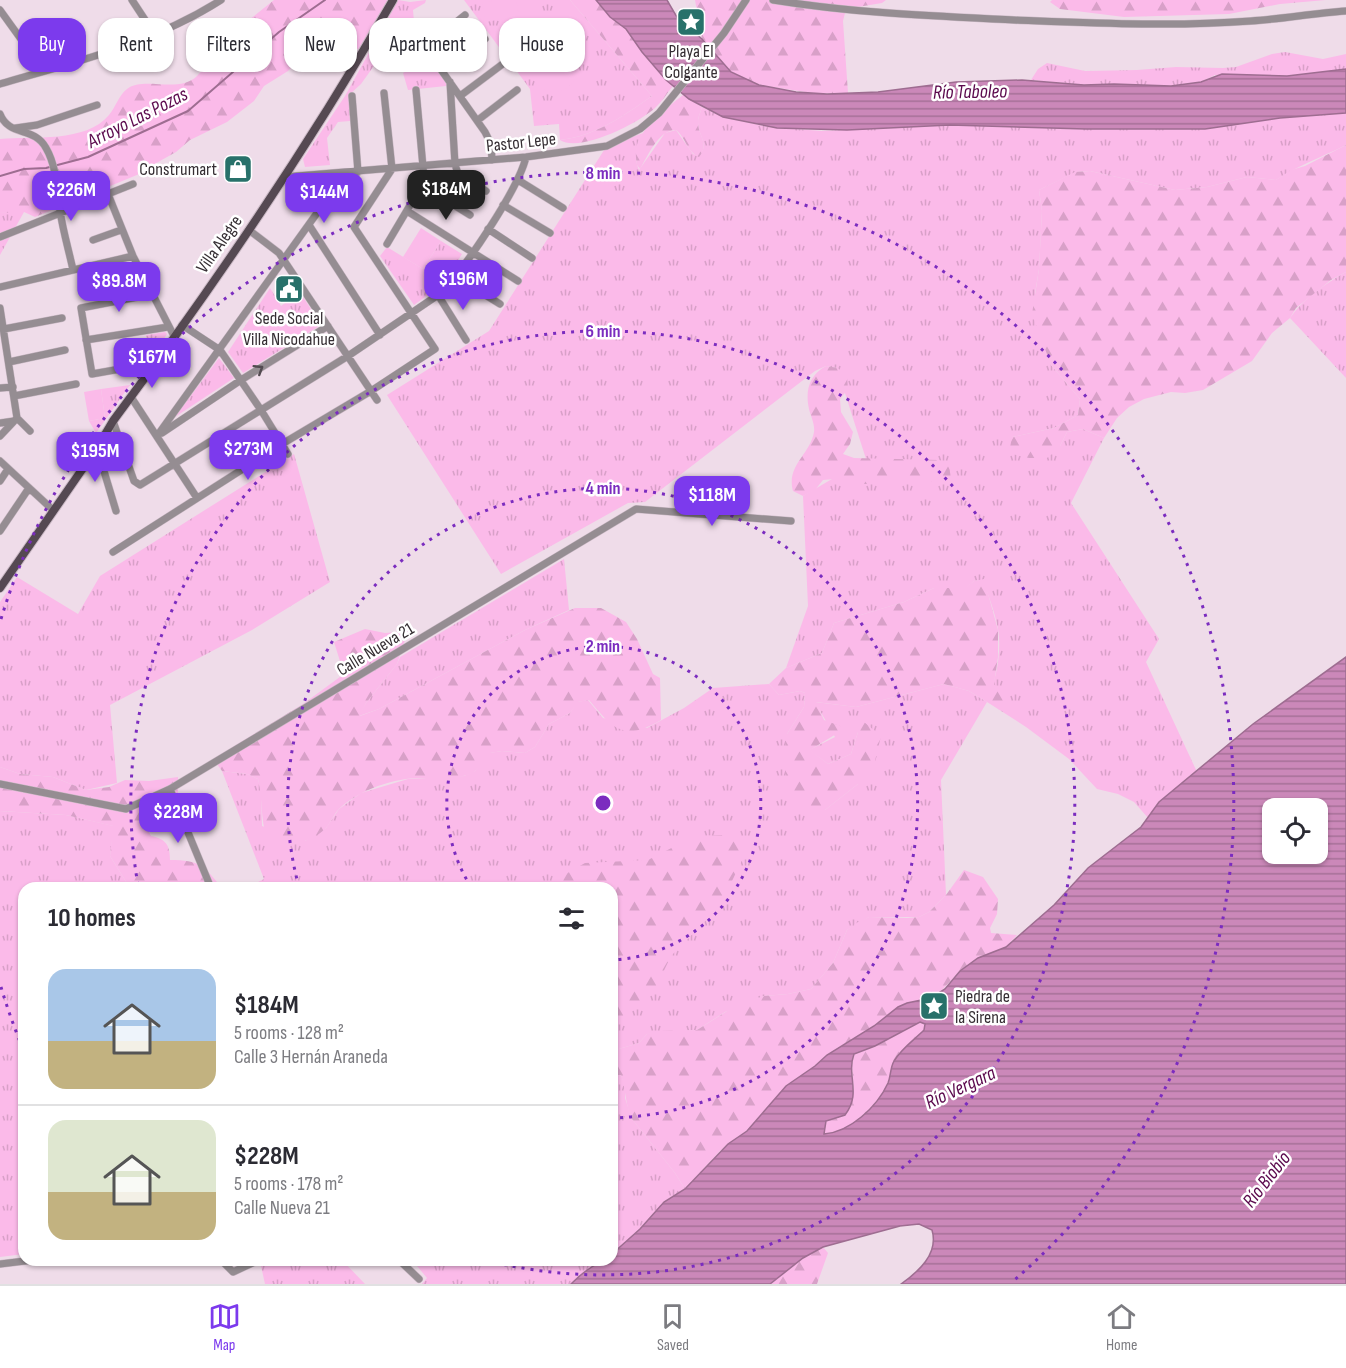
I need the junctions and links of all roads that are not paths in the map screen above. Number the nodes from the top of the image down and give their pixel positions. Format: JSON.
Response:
{"nodes":[{"id":1,"x":132,"y":0,"type":"edge"},
{"id":2,"x":202,"y":0,"type":"edge"},
{"id":3,"x":221,"y":0,"type":"edge"},
{"id":4,"x":393,"y":0,"type":"edge"},
{"id":5,"x":746,"y":0,"type":"edge"},
{"id":6,"x":773,"y":0,"type":"edge"},
{"id":7,"x":207,"y":9,"type":"junction"},
{"id":8,"x":0,"y":10,"type":"edge"},
{"id":9,"x":1346,"y":11,"type":"edge"},
{"id":10,"x":465,"y":15,"type":"dead end"},
{"id":11,"x":144,"y":18,"type":"edge"},
{"id":12,"x":461,"y":18,"type":"edge"},
{"id":13,"x":174,"y":26,"type":"edge"},
{"id":14,"x":18,"y":35,"type":"edge"},
{"id":15,"x":499,"y":67,"type":"edge"},
{"id":16,"x":41,"y":72,"type":"edge"},
{"id":17,"x":443,"y":72,"type":"edge"},
{"id":18,"x":450,"y":82,"type":"junction"},
{"id":19,"x":0,"y":84,"type":"edge"},
{"id":20,"x":417,"y":90,"type":"dead end"},
{"id":21,"x":518,"y":90,"type":"dead end"},
{"id":22,"x":384,"y":93,"type":"dead end"},
{"id":23,"x":352,"y":96,"type":"dead end"},
{"id":24,"x":460,"y":96,"type":"junction"},
{"id":25,"x":97,"y":105,"type":"dead end"},
{"id":26,"x":0,"y":114,"type":"edge"},
{"id":27,"x":478,"y":120,"type":"junction"},
{"id":28,"x":13,"y":128,"type":"junction"},
{"id":29,"x":526,"y":157,"type":"junction"},
{"id":30,"x":492,"y":160,"type":"junction"},
{"id":31,"x":455,"y":164,"type":"junction"},
{"id":32,"x":424,"y":166,"type":"junction"},
{"id":33,"x":392,"y":169,"type":"junction"},
{"id":34,"x":358,"y":172,"type":"junction"},
{"id":35,"x":345,"y":174,"type":"junction"},
{"id":36,"x":285,"y":177,"type":"junction"},
{"id":37,"x":518,"y":180,"type":"junction"},
{"id":38,"x":133,"y":184,"type":"dead end"},
{"id":39,"x":422,"y":185,"type":"junction"},
{"id":40,"x":486,"y":191,"type":"dead end"},
{"id":41,"x":108,"y":194,"type":"junction"},
{"id":42,"x":503,"y":205,"type":"junction"},
{"id":43,"x":563,"y":208,"type":"dead end"},
{"id":44,"x":407,"y":212,"type":"junction"},
{"id":45,"x":60,"y":213,"type":"junction"},
{"id":46,"x":470,"y":215,"type":"dead end"},
{"id":47,"x":309,"y":225,"type":"junction"},
{"id":48,"x":488,"y":229,"type":"junction"},
{"id":49,"x":122,"y":230,"type":"junction"},
{"id":50,"x":249,"y":230,"type":"junction"},
{"id":51,"x":550,"y":233,"type":"dead end"},
{"id":52,"x":0,"y":237,"type":"edge"},
{"id":53,"x":93,"y":240,"type":"dead end"},
{"id":54,"x":387,"y":244,"type":"dead end"},
{"id":55,"x":471,"y":252,"type":"junction"},
{"id":56,"x":133,"y":256,"type":"junction"},
{"id":57,"x":532,"y":258,"type":"dead end"},
{"id":58,"x":284,"y":261,"type":"junction"},
{"id":59,"x":73,"y":270,"type":"junction"},
{"id":60,"x":455,"y":276,"type":"junction"},
{"id":61,"x":518,"y":281,"type":"dead end"},
{"id":62,"x":0,"y":287,"type":"edge"},
{"id":63,"x":153,"y":294,"type":"junction"},
{"id":64,"x":438,"y":295,"type":"junction"},
{"id":65,"x":500,"y":304,"type":"dead end"},
{"id":66,"x":0,"y":312,"type":"edge"},
{"id":67,"x":412,"y":313,"type":"junction"},
{"id":68,"x":62,"y":318,"type":"dead end"},
{"id":69,"x":182,"y":325,"type":"junction"},
{"id":70,"x":328,"y":326,"type":"junction"},
{"id":71,"x":168,"y":327,"type":"junction"},
{"id":72,"x":4,"y":329,"type":"junction"},
{"id":73,"x":380,"y":335,"type":"junction"},
{"id":74,"x":174,"y":336,"type":"junction"},
{"id":75,"x":86,"y":340,"type":"junction"},
{"id":76,"x":466,"y":340,"type":"dead end"},
{"id":77,"x":65,"y":350,"type":"dead end"},
{"id":78,"x":220,"y":350,"type":"junction"},
{"id":79,"x":4,"y":351,"type":"edge"},
{"id":80,"x":348,"y":356,"type":"junction"},
{"id":81,"x":9,"y":362,"type":"junction"},
{"id":82,"x":154,"y":363,"type":"junction"},
{"id":83,"x":241,"y":380,"type":"junction"},
{"id":84,"x":76,"y":384,"type":"dead end"},
{"id":85,"x":13,"y":387,"type":"junction"},
{"id":86,"x":0,"y":388,"type":"edge"},
{"id":87,"x":371,"y":391,"type":"junction"},
{"id":88,"x":14,"y":396,"type":"junction"},
{"id":89,"x":131,"y":397,"type":"junction"},
{"id":90,"x":377,"y":400,"type":"dead end"},
{"id":91,"x":261,"y":410,"type":"junction"},
{"id":92,"x":16,"y":420,"type":"junction"},
{"id":93,"x":113,"y":421,"type":"junction"},
{"id":94,"x":0,"y":423,"type":"edge"},
{"id":95,"x":30,"y":431,"type":"dead end"},
{"id":96,"x":0,"y":436,"type":"edge"},
{"id":97,"x":157,"y":436,"type":"junction"},
{"id":98,"x":282,"y":444,"type":"junction"},
{"id":99,"x":97,"y":448,"type":"junction"},
{"id":100,"x":288,"y":454,"type":"dead end"},
{"id":101,"x":0,"y":461,"type":"edge"},
{"id":102,"x":175,"y":464,"type":"junction"},
{"id":103,"x":8,"y":469,"type":"junction"},
{"id":104,"x":0,"y":481,"type":"edge"},
{"id":105,"x":29,"y":488,"type":"junction"},
{"id":106,"x":197,"y":498,"type":"junction"},
{"id":107,"x":53,"y":510,"type":"junction"},
{"id":108,"x":116,"y":511,"type":"dead end"},
{"id":109,"x":791,"y":521,"type":"dead end"},
{"id":110,"x":0,"y":531,"type":"edge"},
{"id":111,"x":113,"y":552,"type":"dead end"},
{"id":112,"x":4,"y":576,"type":"edge"},
{"id":113,"x":0,"y":588,"type":"edge"},
{"id":114,"x":0,"y":784,"type":"edge"},
{"id":115,"x":170,"y":789,"type":"junction"},
{"id":116,"x":209,"y":882,"type":"edge"},
{"id":117,"x":18,"y":1262,"type":"edge"},
{"id":118,"x":0,"y":1264,"type":"edge"},
{"id":119,"x":227,"y":1266,"type":"edge"},
{"id":120,"x":246,"y":1266,"type":"edge"},
{"id":121,"x":405,"y":1266,"type":"edge"},
{"id":122,"x":419,"y":1279,"type":"dead end"}],
"edges":[{"from":1,"to":11,"type":"street"},
{"from":2,"to":7,"type":"street"},
{"from":3,"to":7,"type":"street"},
{"from":4,"to":36,"type":"main road","name":"Villa Alegre"},
{"from":5,"to":29,"type":"street","name":"Pastor Lepe"},
{"from":6,"to":9,"type":"street"},
{"from":7,"to":13,"type":"street"},
{"from":8,"to":14,"type":"street"},
{"from":10,"to":12,"type":"street"},
{"from":15,"to":24,"type":"street"},
{"from":16,"to":19,"type":"street"},
{"from":17,"to":18,"type":"street"},
{"from":18,"to":24,"type":"street"},
{"from":18,"to":31,"type":"street"},
{"from":20,"to":32,"type":"street"},
{"from":21,"to":27,"type":"street"},
{"from":22,"to":33,"type":"street"},
{"from":23,"to":34,"type":"street"},
{"from":24,"to":27,"type":"street"},
{"from":25,"to":28,"type":"street"},
{"from":26,"to":28,"type":"street"},
{"from":27,"to":30,"type":"street"},
{"from":28,"to":45,"type":"street"},
{"from":29,"to":30,"type":"street","name":"Pastor Lepe"},
{"from":29,"to":37,"type":"street"},
{"from":30,"to":31,"type":"street","name":"Pastor Lepe"},
{"from":31,"to":32,"type":"street","name":"Pastor Lepe"},
{"from":31,"to":40,"type":"street"},
{"from":32,"to":33,"type":"street","name":"Pastor Lepe"},
{"from":32,"to":39,"type":"street"},
{"from":33,"to":34,"type":"street","name":"Pastor Lepe"},
{"from":33,"to":67,"type":"street"},
{"from":34,"to":35,"type":"street","name":"Pastor Lepe"},
{"from":35,"to":36,"type":"street","name":"Pastor Lepe"},
{"from":35,"to":47,"type":"street"},
{"from":36,"to":50,"type":"main road","name":"Villa Alegre"},
{"from":37,"to":42,"type":"street"},
{"from":37,"to":43,"type":"street"},
{"from":38,"to":41,"type":"street"},
{"from":39,"to":44,"type":"street"},
{"from":39,"to":46,"type":"street"},
{"from":41,"to":45,"type":"street"},
{"from":41,"to":49,"type":"street"},
{"from":42,"to":48,"type":"street"},
{"from":42,"to":51,"type":"street"},
{"from":44,"to":54,"type":"street"},
{"from":44,"to":55,"type":"street"},
{"from":45,"to":52,"type":"street"},
{"from":45,"to":59,"type":"street"},
{"from":47,"to":58,"type":"street"},
{"from":47,"to":73,"type":"street"},
{"from":48,"to":55,"type":"street"},
{"from":48,"to":57,"type":"street"},
{"from":49,"to":53,"type":"street"},
{"from":49,"to":56,"type":"street"},
{"from":50,"to":58,"type":"street"},
{"from":50,"to":69,"type":"main road","name":"Villa Alegre"},
{"from":55,"to":60,"type":"street"},
{"from":55,"to":61,"type":"street"},
{"from":56,"to":59,"type":"street"},
{"from":56,"to":63,"type":"street"},
{"from":58,"to":70,"type":"street"},
{"from":58,"to":78,"type":"street"},
{"from":59,"to":62,"type":"street"},
{"from":60,"to":64,"type":"street"},
{"from":60,"to":65,"type":"street"},
{"from":63,"to":71,"type":"street"},
{"from":63,"to":75,"type":"street"},
{"from":64,"to":67,"type":"street"},
{"from":64,"to":76,"type":"street"},
{"from":66,"to":72,"type":"street"},
{"from":67,"to":73,"type":"street"},
{"from":67,"to":87,"type":"street"},
{"from":68,"to":72,"type":"street"},
{"from":69,"to":74,"type":"main road","name":"Villa Alegre"},
{"from":69,"to":78,"type":"street"},
{"from":70,"to":80,"type":"street"},
{"from":83,"to":70,"type":"street","one_way":true},
{"from":71,"to":74,"type":"street"},
{"from":71,"to":75,"type":"street"},
{"from":72,"to":79,"type":"street"},
{"from":73,"to":80,"type":"street"},
{"from":74,"to":82,"type":"main road","name":"Villa Alegre"},
{"from":75,"to":82,"type":"street"},
{"from":77,"to":81,"type":"street"},
{"from":78,"to":83,"type":"street"},
{"from":78,"to":97,"type":"street"},
{"from":79,"to":81,"type":"street"},
{"from":80,"to":87,"type":"street"},
{"from":80,"to":91,"type":"street"},
{"from":81,"to":85,"type":"street"},
{"from":82,"to":89,"type":"main road","name":"Villa Alegre"},
{"from":83,"to":91,"type":"street"},
{"from":83,"to":97,"type":"street"},
{"from":84,"to":88,"type":"street"},
{"from":85,"to":86,"type":"street"},
{"from":85,"to":88,"type":"street"},
{"from":87,"to":90,"type":"street"},
{"from":87,"to":98,"type":"street"},
{"from":88,"to":92,"type":"street"},
{"from":89,"to":93,"type":"main road","name":"Villa Alegre"},
{"from":89,"to":97,"type":"street"},
{"from":91,"to":98,"type":"street"},
{"from":91,"to":102,"type":"street"},
{"from":92,"to":94,"type":"street"},
{"from":92,"to":95,"type":"street"},
{"from":92,"to":96,"type":"street"},
{"from":93,"to":99,"type":"main road","name":"Villa Alegre"},
{"from":93,"to":102,"type":"street"},
{"from":97,"to":102,"type":"street"},
{"from":98,"to":100,"type":"street"},
{"from":98,"to":106,"type":"street"},
{"from":99,"to":107,"type":"main road","name":"Villa Alegre"},
{"from":99,"to":108,"type":"street"},
{"from":101,"to":103,"type":"street"},
{"from":102,"to":106,"type":"street"},
{"from":103,"to":104,"type":"street"},
{"from":103,"to":105,"type":"street"},
{"from":105,"to":107,"type":"street"},
{"from":105,"to":110,"type":"street"},
{"from":106,"to":111,"type":"street"},
{"from":107,"to":112,"type":"main road","name":"Villa Alegre"},
{"from":109,"to":115,"type":"street","name":"Calle Nueva 21"},
{"from":112,"to":113,"type":"main road","name":"Villa Alegre"},
{"from":114,"to":115,"type":"street","name":"Calle Nueva 21"},
{"from":115,"to":116,"type":"street"},
{"from":117,"to":118,"type":"street"},
{"from":119,"to":120,"type":"street"},
{"from":121,"to":122,"type":"street"}]}
